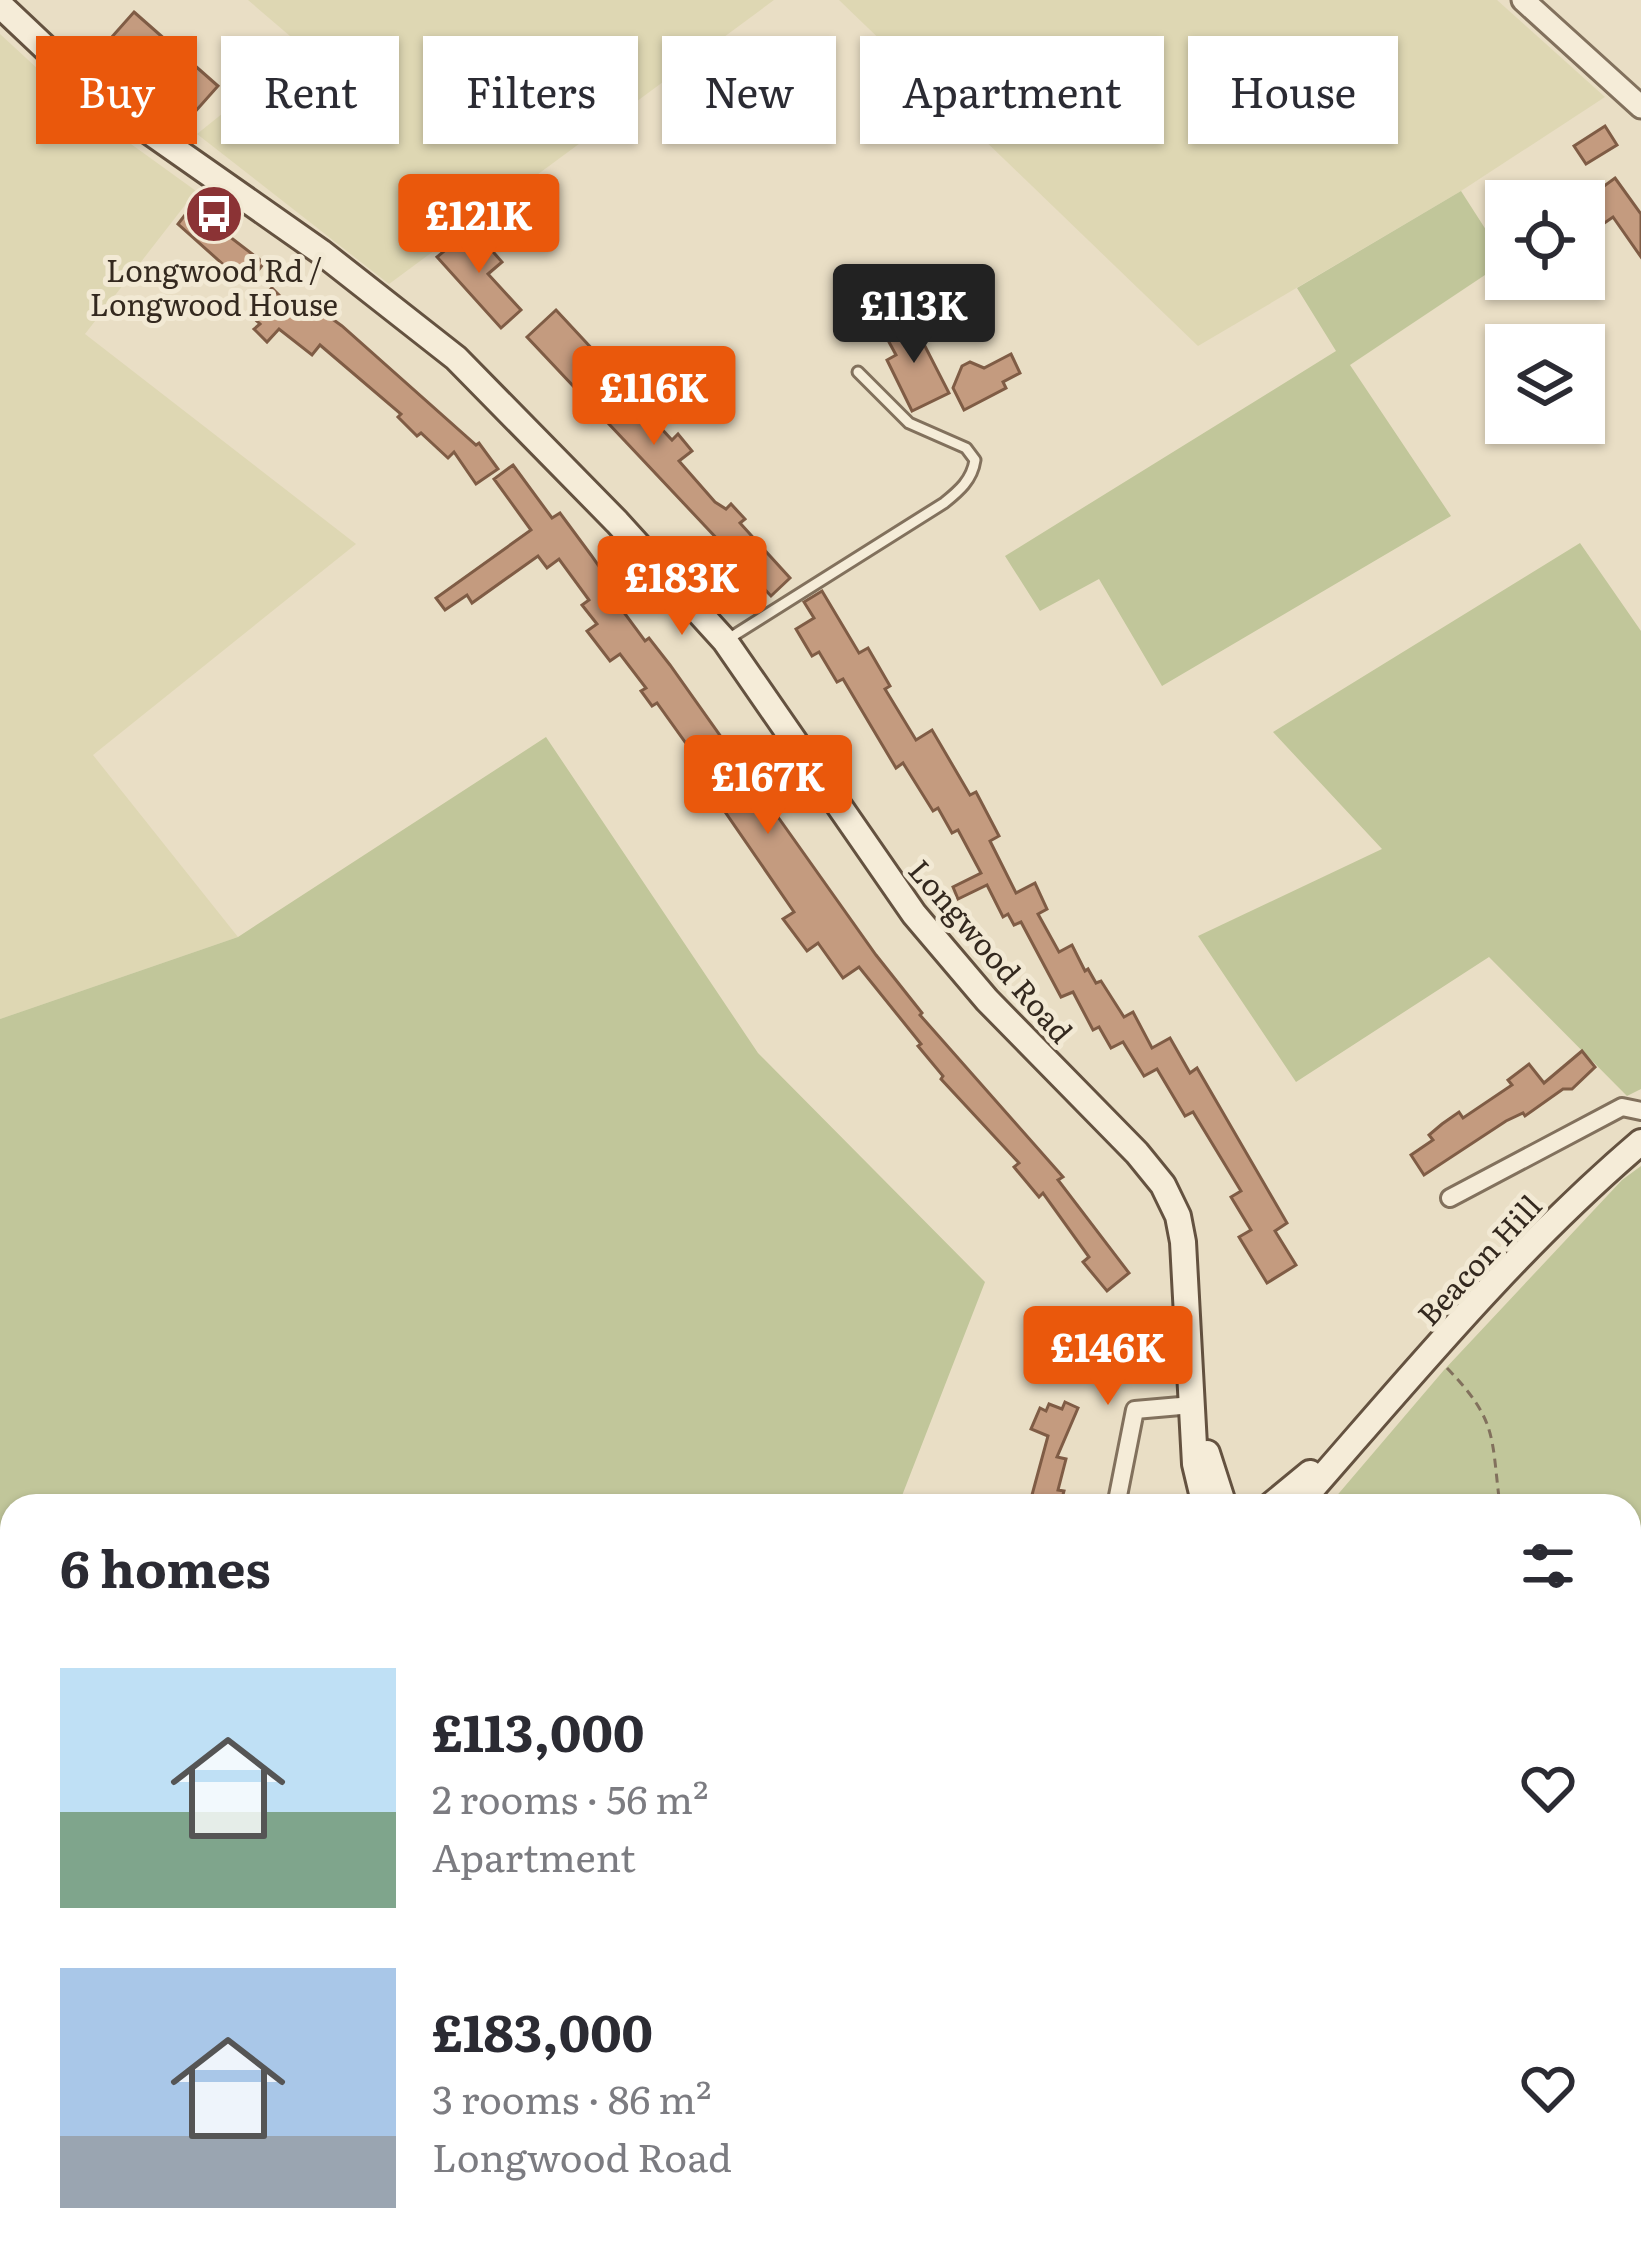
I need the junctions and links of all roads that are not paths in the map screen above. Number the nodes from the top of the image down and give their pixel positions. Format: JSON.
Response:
{"nodes":[{"id":1,"x":1523,"y":0,"type":"edge"},
{"id":2,"x":0,"y":5,"type":"edge"},
{"id":3,"x":1641,"y":107,"type":"edge"},
{"id":4,"x":858,"y":372,"type":"dead end"},
{"id":5,"x":725,"y":641,"type":"junction"},
{"id":6,"x":1641,"y":1111,"type":"edge"},
{"id":7,"x":1641,"y":1142,"type":"edge"},
{"id":8,"x":1450,"y":1198,"type":"dead end"},
{"id":9,"x":1192,"y":1405,"type":"junction"},
{"id":10,"x":1367,"y":1426,"type":"junction"},
{"id":11,"x":1118,"y":1494,"type":"edge"},
{"id":12,"x":1202,"y":1494,"type":"edge"},
{"id":13,"x":1220,"y":1494,"type":"edge"},
{"id":14,"x":1285,"y":1494,"type":"edge"},
{"id":15,"x":1308,"y":1494,"type":"edge"}],
"edges":[{"from":1,"to":3,"type":"street"},
{"from":2,"to":5,"type":"main road","name":"Longwood Road"},
{"from":4,"to":5,"type":"lane"},
{"from":5,"to":9,"type":"main road","name":"Longwood Road"},
{"from":6,"to":8,"type":"street","name":"Beacon Hill"},
{"from":7,"to":10,"type":"main road","name":"Beacon Hill"},
{"from":9,"to":11,"type":"street"},
{"from":9,"to":12,"type":"main road","name":"Longwood Road"},
{"from":9,"to":13,"type":"main road","name":"Longwood Road"},
{"from":10,"to":14,"type":"main road","name":"Beacon Hill"},
{"from":10,"to":15,"type":"main road","name":"Beacon Hill"}]}
